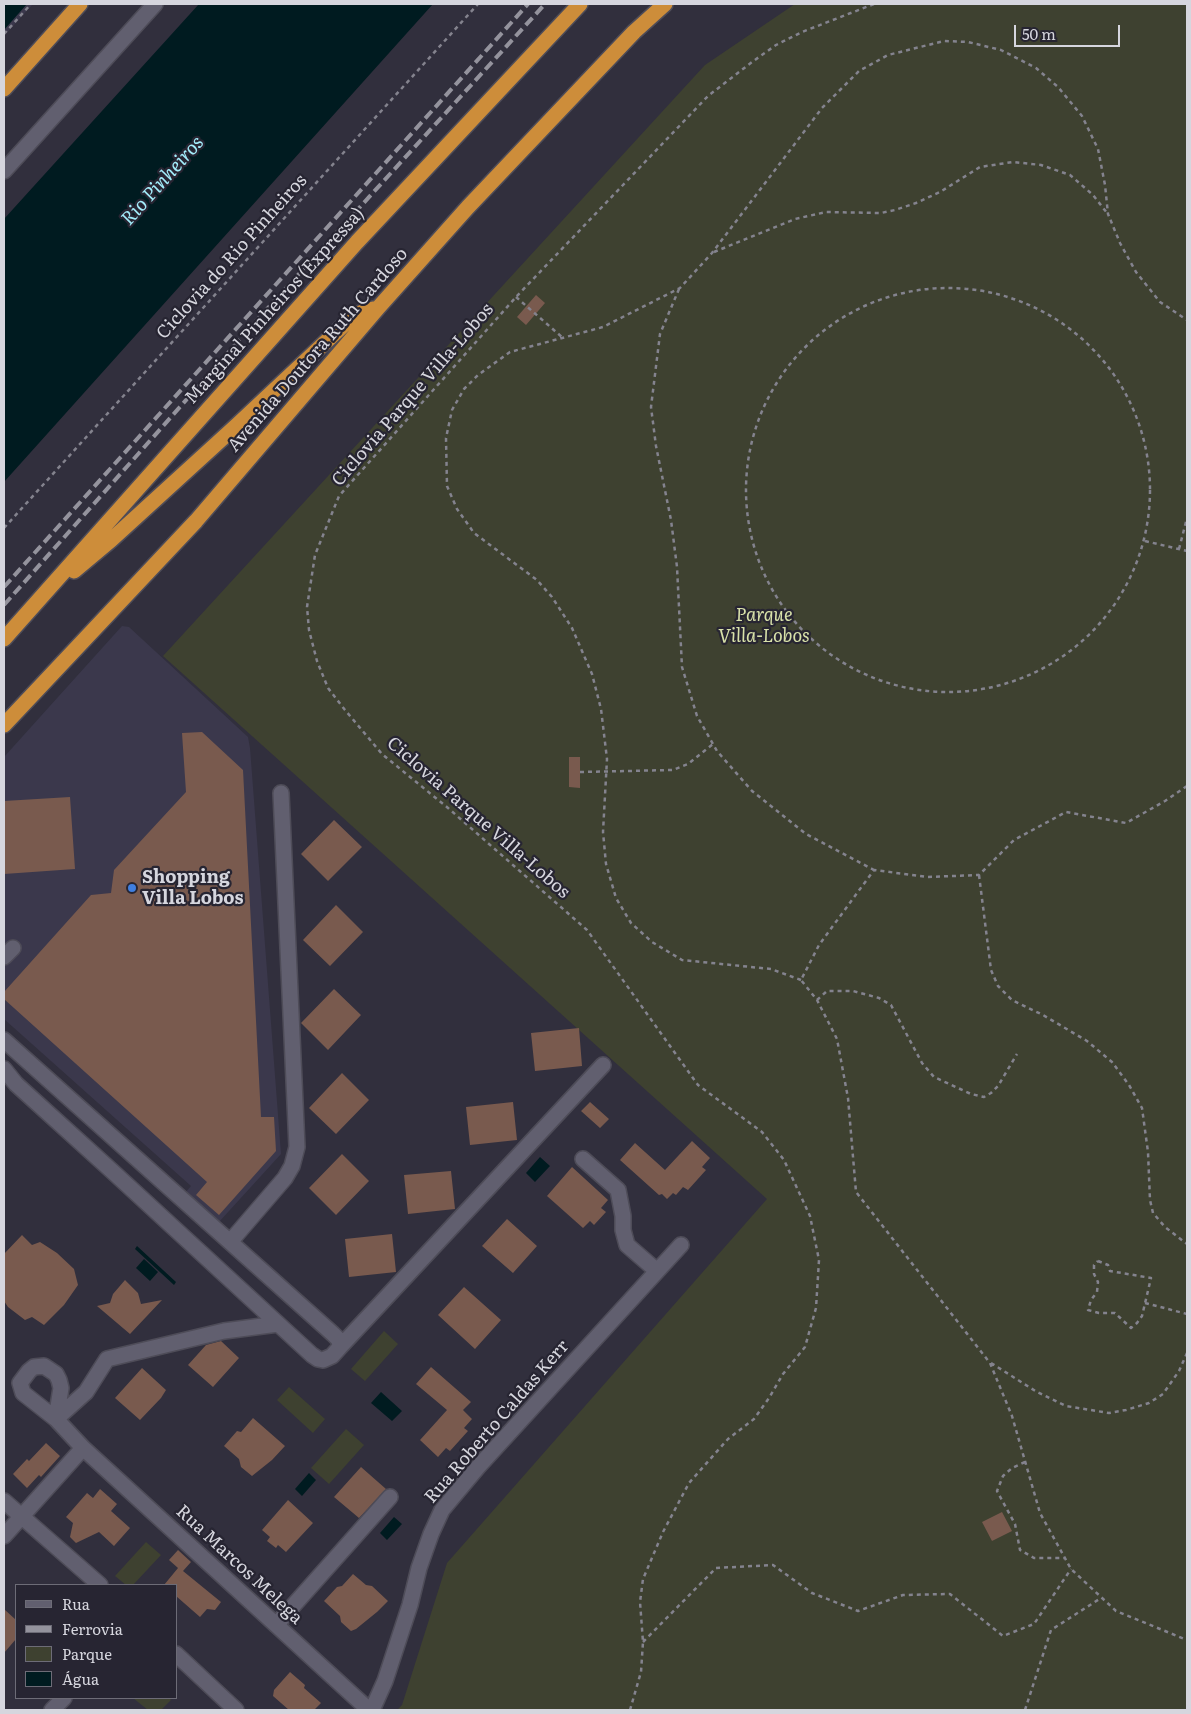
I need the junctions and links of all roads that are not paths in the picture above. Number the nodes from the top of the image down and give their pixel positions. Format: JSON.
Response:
{"nodes":[{"id":1,"x":80,"y":4,"type":"edge"},
{"id":2,"x":155,"y":4,"type":"edge"},
{"id":3,"x":580,"y":4,"type":"edge"},
{"id":4,"x":665,"y":4,"type":"edge"},
{"id":5,"x":4,"y":89,"type":"edge"},
{"id":6,"x":4,"y":171,"type":"edge"},
{"id":7,"x":378,"y":308,"type":"junction"},
{"id":8,"x":31,"y":608,"type":"junction"},
{"id":9,"x":4,"y":639,"type":"edge"},
{"id":10,"x":4,"y":725,"type":"edge"},
{"id":11,"x":281,"y":793,"type":"dead end"},
{"id":12,"x":4,"y":1040,"type":"edge"},
{"id":13,"x":603,"y":1065,"type":"dead end"},
{"id":14,"x":4,"y":1069,"type":"edge"},
{"id":15,"x":583,"y":1159,"type":"dead end"},
{"id":16,"x":195,"y":1211,"type":"junction"},
{"id":17,"x":177,"y":1232,"type":"junction"},
{"id":18,"x":230,"y":1242,"type":"junction"},
{"id":19,"x":681,"y":1245,"type":"dead end"},
{"id":20,"x":657,"y":1271,"type":"junction"},
{"id":21,"x":278,"y":1324,"type":"junction"},
{"id":22,"x":340,"y":1347,"type":"junction"},
{"id":23,"x":83,"y":1448,"type":"junction"},
{"id":24,"x":390,"y":1497,"type":"dead end"},
{"id":25,"x":4,"y":1501,"type":"edge"},
{"id":26,"x":21,"y":1517,"type":"junction"},
{"id":27,"x":4,"y":1536,"type":"edge"},
{"id":28,"x":99,"y":1584,"type":"edge"},
{"id":29,"x":276,"y":1625,"type":"junction"},
{"id":30,"x":178,"y":1656,"type":"edge"},
{"id":31,"x":63,"y":1699,"type":"edge"},
{"id":32,"x":52,"y":1710,"type":"edge"},
{"id":33,"x":236,"y":1710,"type":"edge"},
{"id":34,"x":370,"y":1710,"type":"edge"}],
"edges":[{"from":1,"to":5,"type":"highway"},
{"from":2,"to":6,"type":"street"},
{"from":3,"to":8,"type":"highway","name":"Marginal Pinheiros (Expressa)"},
{"from":4,"to":7,"type":"highway","name":"Avenida Doutora Ruth Cardoso"},
{"from":7,"to":8,"type":"highway"},
{"from":7,"to":10,"type":"highway","name":"Avenida Doutora Ruth Cardoso"},
{"from":8,"to":9,"type":"highway","name":"Marginal Pinheiros (Expressa)"},
{"from":11,"to":18,"type":"street"},
{"from":12,"to":16,"type":"street"},
{"from":13,"to":22,"type":"street"},
{"from":14,"to":17,"type":"street"},
{"from":15,"to":20,"type":"street"},
{"from":16,"to":17,"type":"street"},
{"from":16,"to":18,"type":"street"},
{"from":17,"to":21,"type":"street"},
{"from":18,"to":22,"type":"street"},
{"from":19,"to":20,"type":"street","name":"Rua Roberto Caldas Kerr"},
{"from":20,"to":34,"type":"street","name":"Rua Roberto Caldas Kerr"},
{"from":21,"to":22,"type":"street"},
{"from":21,"to":23,"type":"street","name":"Rua Marcos Melega"},
{"from":23,"to":26,"type":"street"},
{"from":23,"to":29,"type":"street","name":"Rua Marcos Melega"},
{"from":24,"to":29,"type":"street"},
{"from":25,"to":26,"type":"street"},
{"from":26,"to":27,"type":"street"},
{"from":26,"to":28,"type":"street"},
{"from":29,"to":34,"type":"street","name":"Rua Marcos Melega"},
{"from":30,"to":33,"type":"street"},
{"from":31,"to":32,"type":"street"}]}
